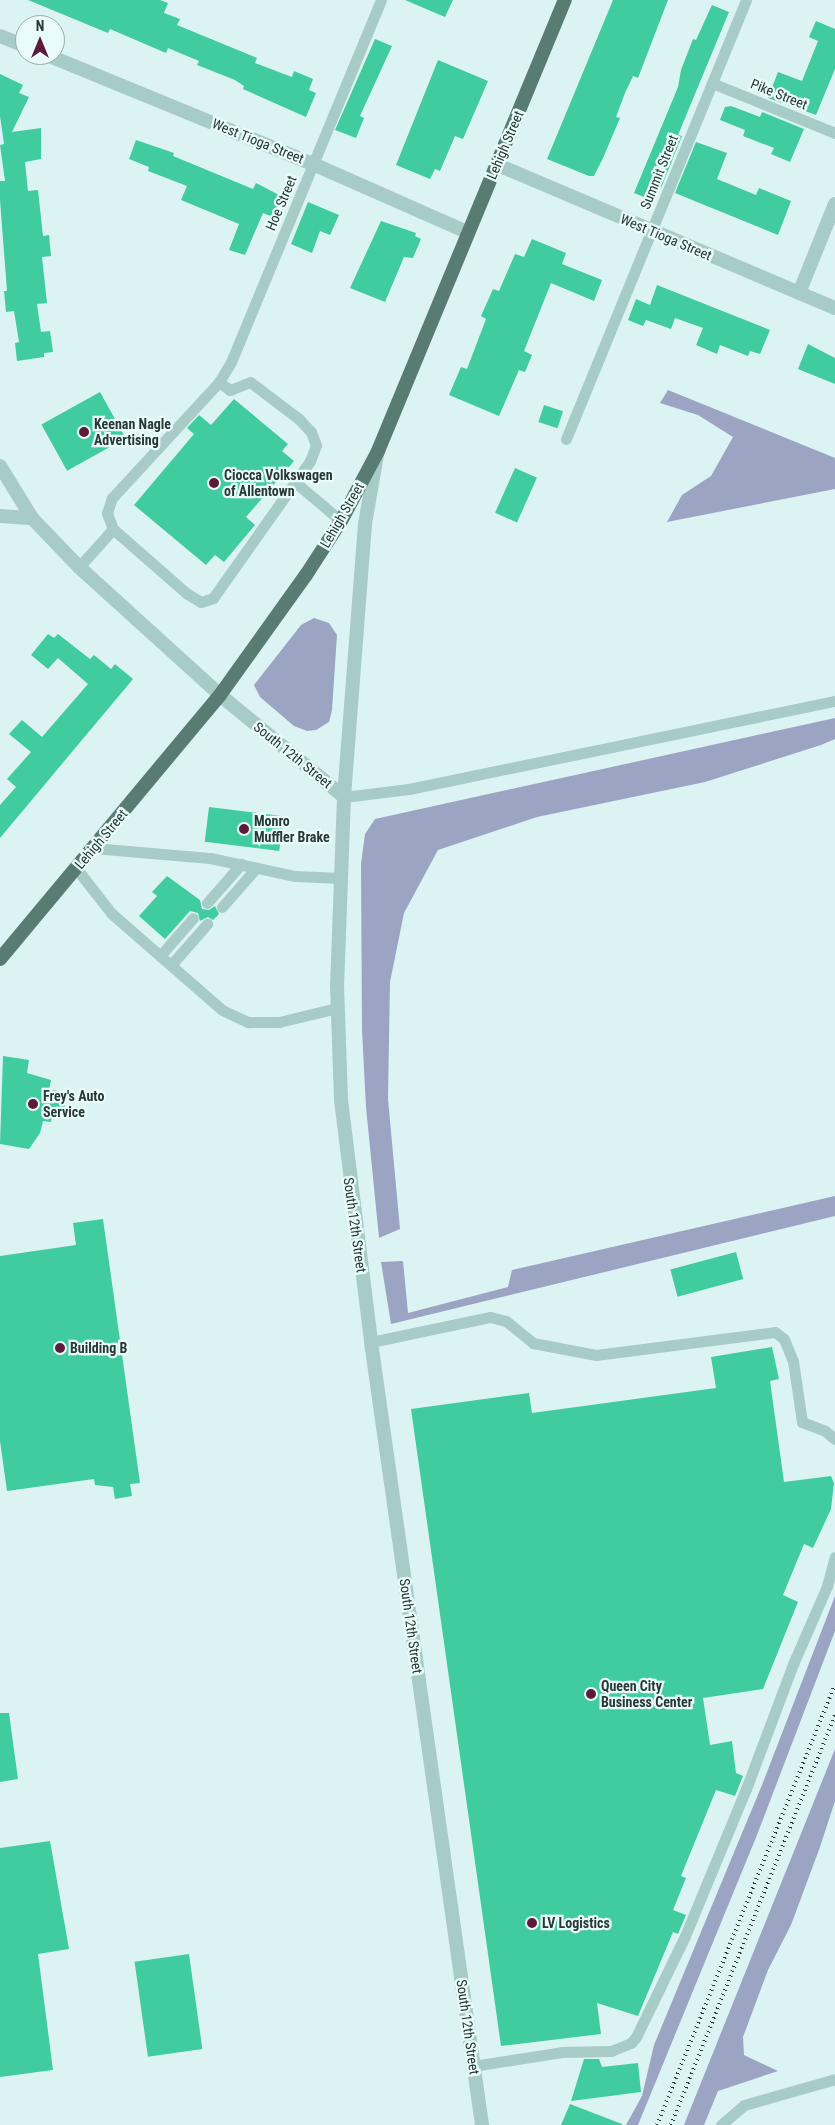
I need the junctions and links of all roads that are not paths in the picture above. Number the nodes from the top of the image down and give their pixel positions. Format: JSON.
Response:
{"nodes":[{"id":1,"x":381,"y":0,"type":"edge"},
{"id":2,"x":565,"y":0,"type":"edge"},
{"id":3,"x":746,"y":0,"type":"edge"},
{"id":4,"x":0,"y":36,"type":"edge"},
{"id":5,"x":15,"y":42,"type":"edge"},
{"id":6,"x":65,"y":62,"type":"edge"},
{"id":7,"x":712,"y":83,"type":"junction"},
{"id":8,"x":835,"y":133,"type":"edge"},
{"id":9,"x":314,"y":164,"type":"junction"},
{"id":10,"x":498,"y":165,"type":"junction"},
{"id":11,"x":835,"y":204,"type":"edge"},
{"id":12,"x":651,"y":231,"type":"junction"},
{"id":13,"x":467,"y":232,"type":"junction"},
{"id":14,"x":799,"y":293,"type":"junction"},
{"id":15,"x":835,"y":308,"type":"edge"},
{"id":16,"x":219,"y":382,"type":"junction"},
{"id":17,"x":566,"y":438,"type":"dead end"},
{"id":18,"x":378,"y":451,"type":"junction"},
{"id":19,"x":0,"y":466,"type":"edge"},
{"id":20,"x":295,"y":482,"type":"junction"},
{"id":21,"x":0,"y":516,"type":"edge"},
{"id":22,"x":32,"y":518,"type":"junction"},
{"id":23,"x":341,"y":520,"type":"junction"},
{"id":24,"x":113,"y":529,"type":"junction"},
{"id":25,"x":79,"y":567,"type":"junction"},
{"id":26,"x":220,"y":695,"type":"junction"},
{"id":27,"x":835,"y":701,"type":"edge"},
{"id":28,"x":344,"y":796,"type":"junction"},
{"id":29,"x":93,"y":848,"type":"junction"},
{"id":30,"x":241,"y":864,"type":"junction"},
{"id":31,"x":76,"y":868,"type":"junction"},
{"id":32,"x":256,"y":868,"type":"junction"},
{"id":33,"x":340,"y":878,"type":"junction"},
{"id":34,"x":207,"y":903,"type":"dead end"},
{"id":35,"x":222,"y":907,"type":"dead end"},
{"id":36,"x":193,"y":918,"type":"dead end"},
{"id":37,"x":207,"y":924,"type":"dead end"},
{"id":38,"x":160,"y":956,"type":"junction"},
{"id":39,"x":0,"y":959,"type":"edge"},
{"id":40,"x":170,"y":965,"type":"junction"},
{"id":41,"x":337,"y":1008,"type":"junction"},
{"id":42,"x":371,"y":1342,"type":"junction"},
{"id":43,"x":835,"y":1439,"type":"edge"},
{"id":44,"x":835,"y":1557,"type":"edge"},
{"id":45,"x":473,"y":2066,"type":"junction"},
{"id":46,"x":835,"y":2079,"type":"edge"},
{"id":47,"x":482,"y":2125,"type":"edge"},
{"id":48,"x":721,"y":2125,"type":"edge"}],
"edges":[{"from":1,"to":9,"type":"lane","name":"Hoe Street"},
{"from":2,"to":10,"type":"main road","name":"Lehigh Street"},
{"from":3,"to":7,"type":"lane","name":"Summit Street"},
{"from":4,"to":5,"type":"street"},
{"from":6,"to":9,"type":"street","name":"West Tioga Street"},
{"from":7,"to":8,"type":"lane","name":"Pike Street"},
{"from":7,"to":12,"type":"lane","name":"Summit Street"},
{"from":9,"to":13,"type":"street","name":"West Tioga Street"},
{"from":9,"to":16,"type":"lane","name":"Hoe Street"},
{"from":10,"to":12,"type":"street","name":"West Tioga Street"},
{"from":10,"to":13,"type":"main road","name":"Lehigh Street"},
{"from":11,"to":14,"type":"street"},
{"from":12,"to":14,"type":"street","name":"West Tioga Street"},
{"from":12,"to":17,"type":"lane","name":"Summit Street"},
{"from":13,"to":18,"type":"main road","name":"Lehigh Street"},
{"from":14,"to":15,"type":"street","name":"West Tioga Street"},
{"from":16,"to":20,"type":"lane"},
{"from":16,"to":24,"type":"lane","name":"Hoe Street"},
{"from":18,"to":23,"type":"main road","name":"Lehigh Street"},
{"from":18,"to":28,"type":"street"},
{"from":19,"to":22,"type":"street","name":"South 12th Street"},
{"from":20,"to":23,"type":"lane"},
{"from":20,"to":24,"type":"lane"},
{"from":21,"to":22,"type":"street"},
{"from":22,"to":25,"type":"street","name":"South 12th Street"},
{"from":23,"to":26,"type":"main road","name":"Lehigh Street"},
{"from":24,"to":25,"type":"lane"},
{"from":25,"to":26,"type":"street","name":"South 12th Street"},
{"from":26,"to":28,"type":"street","name":"South 12th Street"},
{"from":26,"to":29,"type":"main road","name":"Lehigh Street"},
{"from":27,"to":28,"type":"lane"},
{"from":28,"to":33,"type":"street","name":"South 12th Street"},
{"from":29,"to":30,"type":"lane"},
{"from":29,"to":31,"type":"main road","name":"Lehigh Street"},
{"from":30,"to":32,"type":"lane"},
{"from":30,"to":34,"type":"lane"},
{"from":31,"to":38,"type":"lane"},
{"from":31,"to":39,"type":"main road","name":"Lehigh Street"},
{"from":32,"to":33,"type":"lane"},
{"from":32,"to":35,"type":"lane"},
{"from":33,"to":41,"type":"street","name":"South 12th Street"},
{"from":36,"to":38,"type":"lane"},
{"from":37,"to":40,"type":"lane"},
{"from":38,"to":40,"type":"lane"},
{"from":40,"to":41,"type":"lane"},
{"from":41,"to":42,"type":"street","name":"South 12th Street"},
{"from":42,"to":43,"type":"lane"},
{"from":42,"to":45,"type":"street","name":"South 12th Street"},
{"from":44,"to":45,"type":"lane"},
{"from":45,"to":47,"type":"street","name":"South 12th Street"},
{"from":46,"to":48,"type":"lane"}]}
